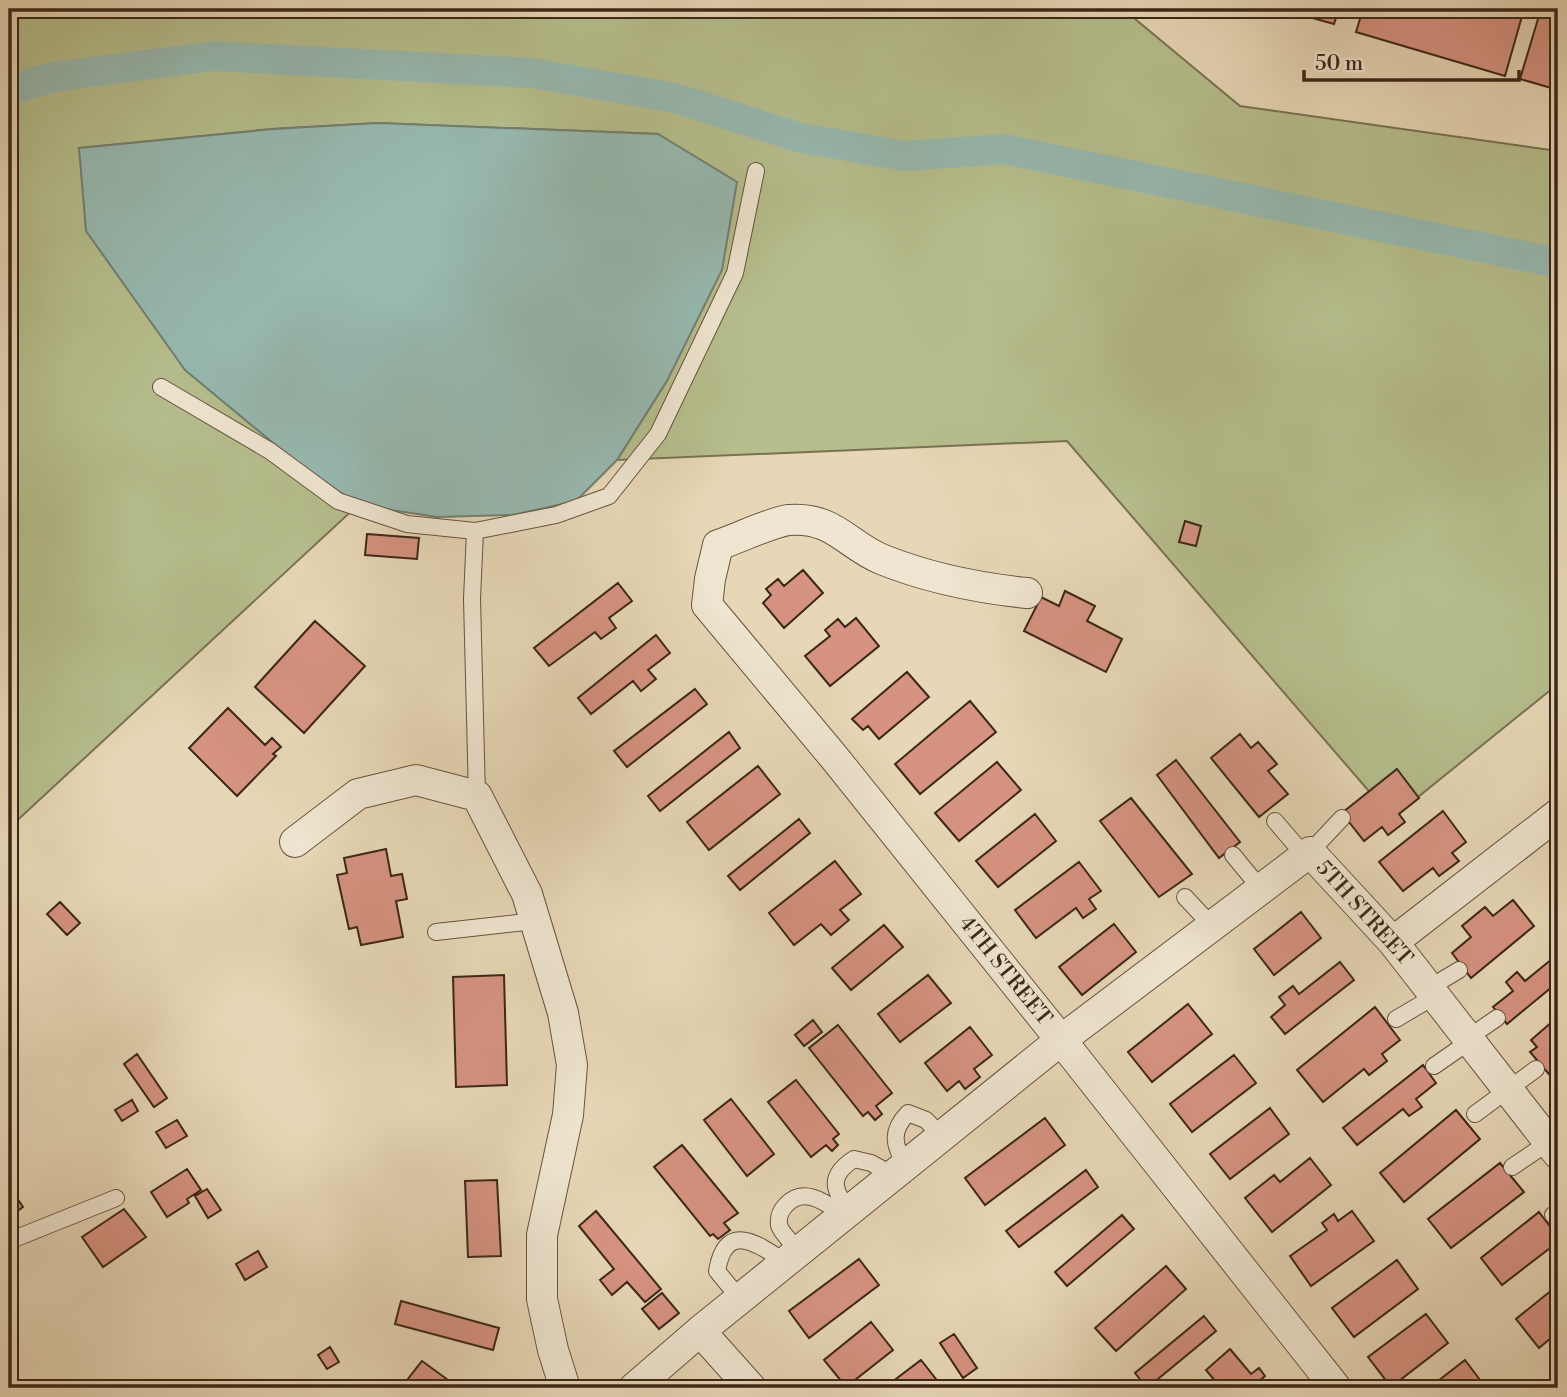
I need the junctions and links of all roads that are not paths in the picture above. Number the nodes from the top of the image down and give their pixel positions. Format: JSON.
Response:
{"nodes":[{"id":1,"x":756,"y":171,"type":"dead end"},
{"id":2,"x":161,"y":387,"type":"dead end"},
{"id":3,"x":475,"y":531,"type":"junction"},
{"id":4,"x":1027,"y":593,"type":"dead end"},
{"id":5,"x":477,"y":796,"type":"junction"},
{"id":6,"x":1558,"y":814,"type":"edge"},
{"id":7,"x":1342,"y":818,"type":"dead end"},
{"id":8,"x":1275,"y":821,"type":"dead end"},
{"id":9,"x":295,"y":842,"type":"dead end"},
{"id":10,"x":1308,"y":854,"type":"junction"},
{"id":11,"x":1233,"y":855,"type":"dead end"},
{"id":12,"x":1261,"y":889,"type":"junction"},
{"id":13,"x":1185,"y":897,"type":"dead end"},
{"id":14,"x":535,"y":921,"type":"junction"},
{"id":15,"x":1212,"y":926,"type":"junction"},
{"id":16,"x":436,"y":932,"type":"dead end"},
{"id":17,"x":1394,"y":942,"type":"junction"},
{"id":18,"x":1458,"y":970,"type":"dead end"},
{"id":19,"x":1432,"y":992,"type":"junction"},
{"id":20,"x":1396,"y":1018,"type":"dead end"},
{"id":21,"x":1497,"y":1018,"type":"dead end"},
{"id":22,"x":1469,"y":1039,"type":"junction"},
{"id":23,"x":1060,"y":1040,"type":"junction"},
{"id":24,"x":1434,"y":1066,"type":"dead end"},
{"id":25,"x":1536,"y":1069,"type":"dead end"},
{"id":26,"x":1507,"y":1089,"type":"junction"},
{"id":27,"x":1475,"y":1114,"type":"dead end"},
{"id":28,"x":941,"y":1136,"type":"junction"},
{"id":29,"x":1552,"y":1138,"type":"edge"},
{"id":30,"x":1512,"y":1167,"type":"dead end"},
{"id":31,"x":899,"y":1170,"type":"junction"},
{"id":32,"x":116,"y":1198,"type":"dead end"},
{"id":33,"x":846,"y":1213,"type":"junction"},
{"id":34,"x":9,"y":1241,"type":"edge"},
{"id":35,"x":792,"y":1257,"type":"junction"},
{"id":36,"x":740,"y":1299,"type":"junction"},
{"id":37,"x":700,"y":1331,"type":"junction"},
{"id":38,"x":565,"y":1388,"type":"edge"},
{"id":39,"x":634,"y":1388,"type":"edge"},
{"id":40,"x":751,"y":1388,"type":"edge"},
{"id":41,"x":1336,"y":1388,"type":"edge"}],
"edges":[{"from":1,"to":3,"type":"lane"},
{"from":2,"to":3,"type":"lane"},
{"from":3,"to":5,"type":"lane"},
{"from":4,"to":23,"type":"street","name":"4TH STREET"},
{"from":5,"to":9,"type":"street"},
{"from":5,"to":14,"type":"street"},
{"from":6,"to":17,"type":"street"},
{"from":7,"to":10,"type":"lane"},
{"from":8,"to":10,"type":"lane"},
{"from":10,"to":12,"type":"street","name":"5TH STREET"},
{"from":10,"to":17,"type":"street","name":"5TH STREET"},
{"from":11,"to":12,"type":"lane"},
{"from":12,"to":15,"type":"street","name":"5TH STREET"},
{"from":13,"to":15,"type":"lane"},
{"from":14,"to":16,"type":"lane"},
{"from":14,"to":38,"type":"street"},
{"from":15,"to":23,"type":"street","name":"5TH STREET"},
{"from":17,"to":19,"type":"street","name":"5TH STREET"},
{"from":18,"to":19,"type":"lane"},
{"from":19,"to":20,"type":"lane"},
{"from":19,"to":22,"type":"street","name":"5TH STREET"},
{"from":21,"to":22,"type":"lane"},
{"from":22,"to":24,"type":"lane"},
{"from":22,"to":26,"type":"street","name":"5TH STREET"},
{"from":23,"to":28,"type":"street","name":"5TH STREET"},
{"from":23,"to":41,"type":"street","name":"4TH STREET"},
{"from":25,"to":26,"type":"lane"},
{"from":26,"to":27,"type":"lane"},
{"from":26,"to":29,"type":"street","name":"5TH STREET"},
{"from":28,"to":31,"type":"street","name":"5TH STREET"},
{"from":28,"to":31,"type":"lane"},
{"from":29,"to":30,"type":"lane"},
{"from":31,"to":33,"type":"street","name":"5TH STREET"},
{"from":32,"to":34,"type":"lane"},
{"from":33,"to":35,"type":"street","name":"5TH STREET"},
{"from":33,"to":35,"type":"lane"},
{"from":35,"to":36,"type":"street","name":"5TH STREET"},
{"from":35,"to":36,"type":"lane"},
{"from":36,"to":37,"type":"street","name":"5TH STREET"},
{"from":37,"to":39,"type":"street","name":"5TH STREET"},
{"from":37,"to":40,"type":"street"}]}
